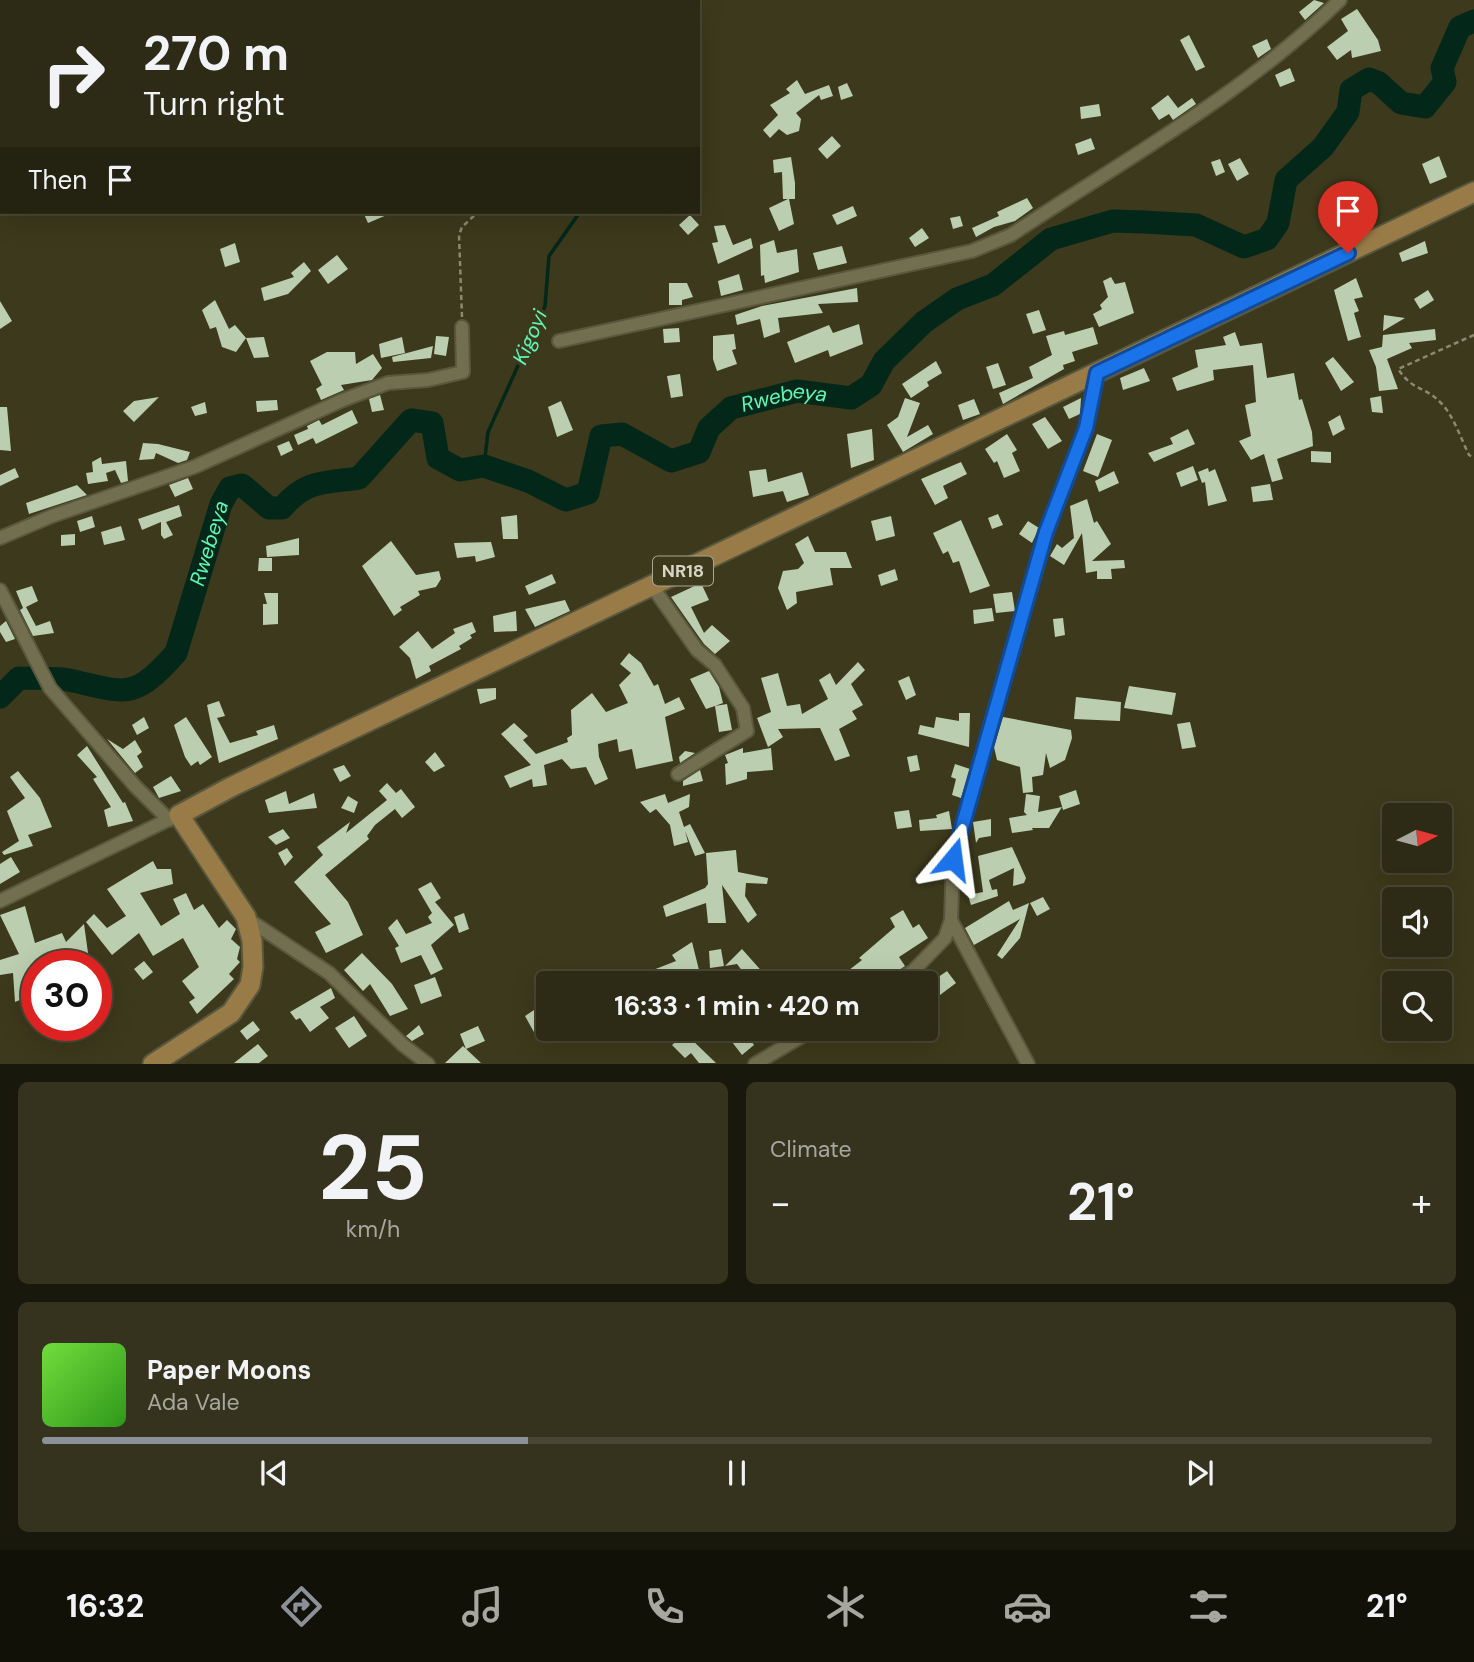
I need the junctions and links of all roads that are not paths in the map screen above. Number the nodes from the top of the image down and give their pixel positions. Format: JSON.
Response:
{"nodes":[{"id":1,"x":1340,"y":0,"type":"edge"},
{"id":2,"x":1474,"y":192,"type":"edge"},
{"id":3,"x":462,"y":327,"type":"road end"},
{"id":4,"x":559,"y":341,"type":"dead end"},
{"id":5,"x":1097,"y":373,"type":"junction"},
{"id":6,"x":0,"y":538,"type":"edge"},
{"id":7,"x":652,"y":586,"type":"junction"},
{"id":8,"x":0,"y":590,"type":"edge"},
{"id":9,"x":678,"y":774,"type":"dead end"},
{"id":10,"x":174,"y":817,"type":"junction"},
{"id":11,"x":0,"y":901,"type":"edge"},
{"id":12,"x":246,"y":918,"type":"junction"},
{"id":13,"x":951,"y":920,"type":"junction"},
{"id":14,"x":913,"y":971,"type":"edge"},
{"id":15,"x":793,"y":1041,"type":"edge"},
{"id":16,"x":153,"y":1063,"type":"edge"},
{"id":17,"x":428,"y":1063,"type":"edge"},
{"id":18,"x":755,"y":1063,"type":"edge"},
{"id":19,"x":1028,"y":1063,"type":"edge"}],
"edges":[{"from":1,"to":4,"type":"street"},
{"from":2,"to":5,"type":"main road","number":"NR18"},
{"from":3,"to":6,"type":"street"},
{"from":5,"to":7,"type":"main road","number":"NR18"},
{"from":5,"to":13,"type":"street"},
{"from":7,"to":9,"type":"street"},
{"from":7,"to":10,"type":"main road","number":"NR18"},
{"from":8,"to":10,"type":"street"},
{"from":10,"to":11,"type":"street"},
{"from":10,"to":12,"type":"main road"},
{"from":12,"to":16,"type":"main road"},
{"from":12,"to":17,"type":"street"},
{"from":13,"to":14,"type":"street"},
{"from":13,"to":19,"type":"street"},
{"from":15,"to":18,"type":"street"}]}
